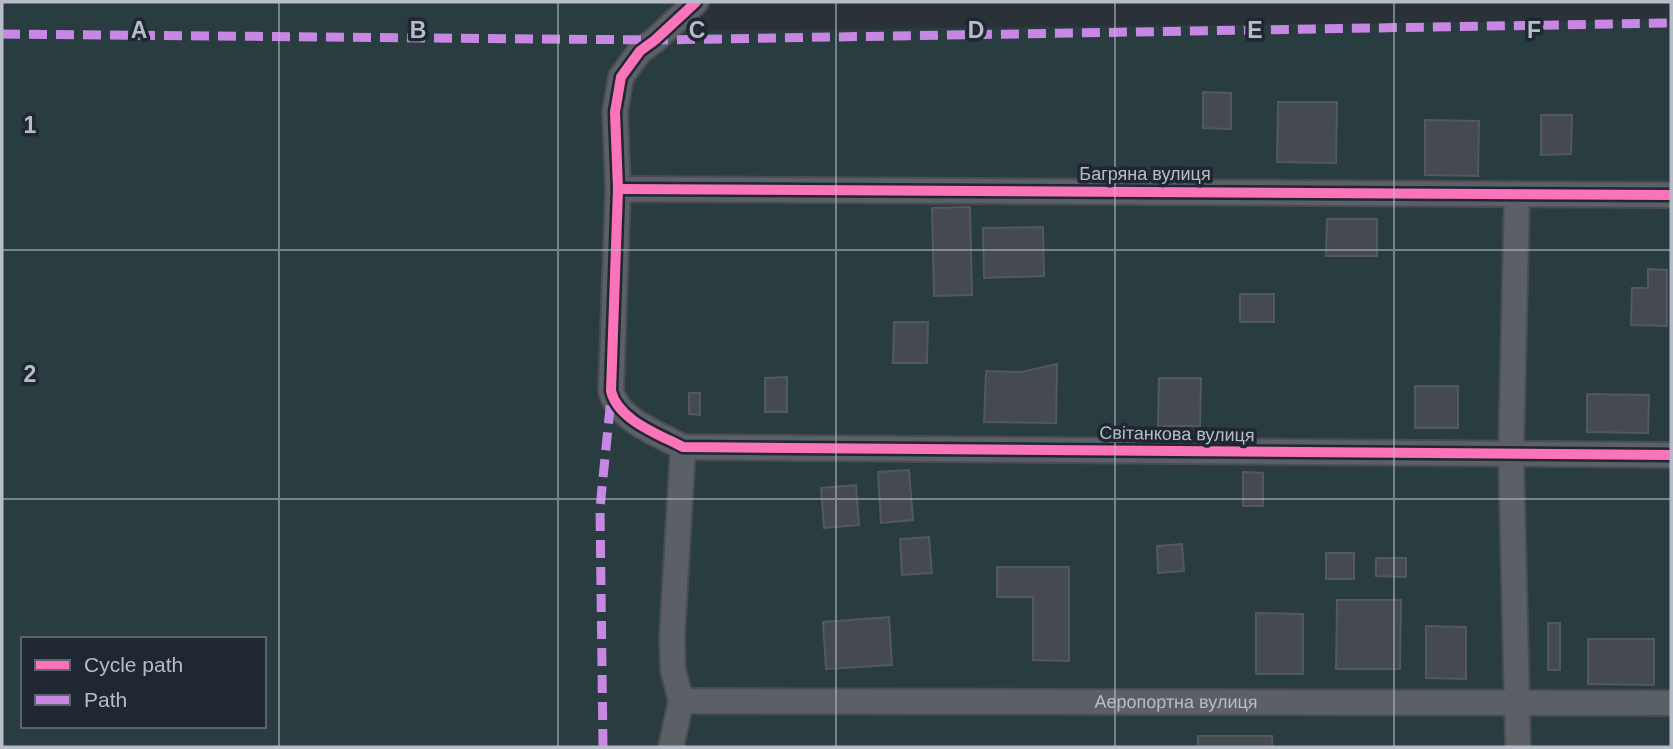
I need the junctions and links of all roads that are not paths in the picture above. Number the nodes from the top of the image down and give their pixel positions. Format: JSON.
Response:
{"nodes":[{"id":1,"x":696,"y":2,"type":"edge"},
{"id":2,"x":618,"y":189,"type":"junction"},
{"id":3,"x":1517,"y":194,"type":"junction"},
{"id":4,"x":1671,"y":195,"type":"edge"},
{"id":5,"x":683,"y":447,"type":"junction"},
{"id":6,"x":1511,"y":454,"type":"junction"},
{"id":7,"x":1671,"y":455,"type":"edge"},
{"id":8,"x":681,"y":701,"type":"junction"},
{"id":9,"x":1516,"y":702,"type":"junction"},
{"id":10,"x":1671,"y":703,"type":"edge"},
{"id":11,"x":671,"y":747,"type":"edge"},
{"id":12,"x":1518,"y":747,"type":"edge"}],
"edges":[{"from":1,"to":2,"type":"street"},
{"from":2,"to":3,"type":"street","name":"Багряна вулиця"},
{"from":2,"to":5,"type":"street"},
{"from":3,"to":4,"type":"street","name":"Багряна вулиця"},
{"from":3,"to":6,"type":"street"},
{"from":5,"to":6,"type":"street","name":"Світанкова вулиця"},
{"from":5,"to":8,"type":"street"},
{"from":6,"to":7,"type":"street","name":"Світанкова вулиця"},
{"from":6,"to":9,"type":"street"},
{"from":8,"to":9,"type":"street","name":"Аеропортна вулиця"},
{"from":8,"to":11,"type":"street"},
{"from":9,"to":10,"type":"street","name":"Аеропортна вулиця"},
{"from":9,"to":12,"type":"street"}]}
